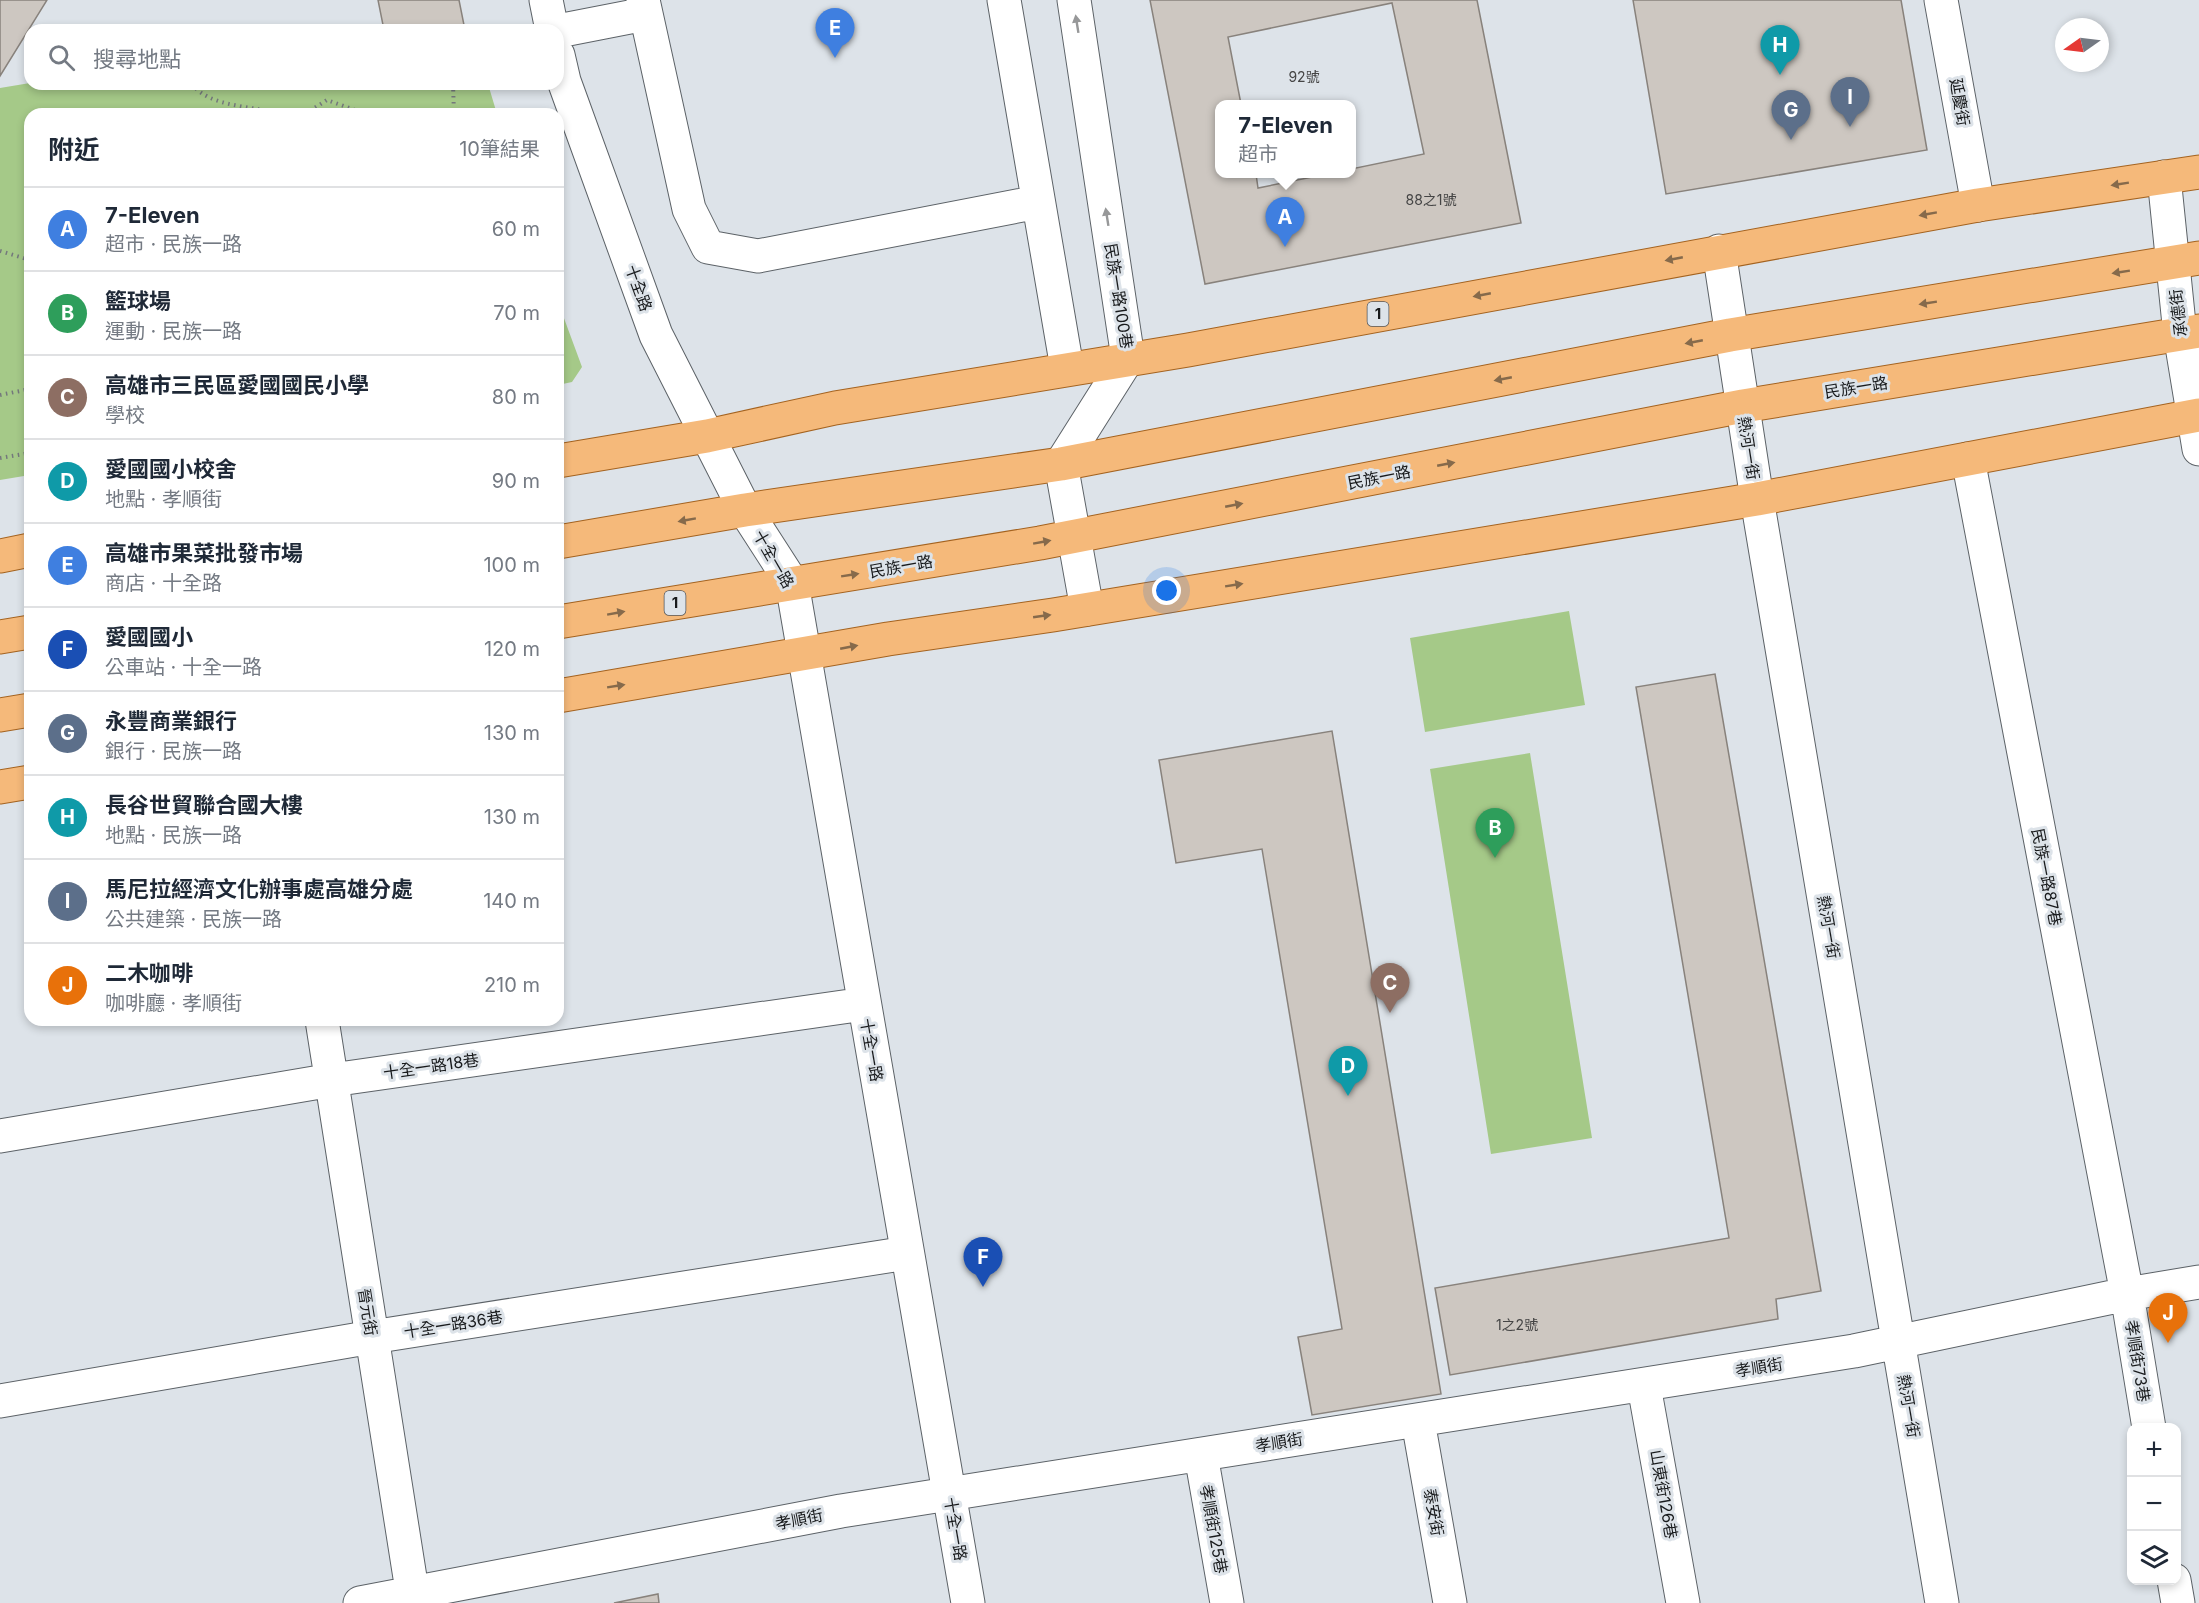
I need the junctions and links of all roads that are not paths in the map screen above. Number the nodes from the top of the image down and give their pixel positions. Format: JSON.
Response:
{"nodes":[{"id":1,"x":546,"y":0,"type":"edge"},
{"id":2,"x":1004,"y":0,"type":"edge"},
{"id":3,"x":1074,"y":0,"type":"edge"},
{"id":4,"x":1941,"y":0,"type":"edge"},
{"id":5,"x":644,"y":7,"type":"edge"},
{"id":6,"x":551,"y":24,"type":"edge"},
{"id":7,"x":564,"y":29,"type":"edge"},
{"id":8,"x":564,"y":81,"type":"edge"},
{"id":9,"x":2199,"y":172,"type":"edge"},
{"id":10,"x":2164,"y":177,"type":"junction"},
{"id":11,"x":1038,"y":202,"type":"junction"},
{"id":12,"x":1978,"y":205,"type":"junction"},
{"id":13,"x":1719,"y":251,"type":"junction"},
{"id":14,"x":2186,"y":261,"type":"edge"},
{"id":15,"x":2190,"y":332,"type":"edge"},
{"id":16,"x":1730,"y":335,"type":"junction"},
{"id":17,"x":1128,"y":358,"type":"junction"},
{"id":18,"x":1067,"y":368,"type":"junction"},
{"id":19,"x":1743,"y":406,"type":"junction"},
{"id":20,"x":2196,"y":416,"type":"edge"},
{"id":21,"x":707,"y":436,"type":"junction"},
{"id":22,"x":2199,"y":449,"type":"edge"},
{"id":23,"x":1968,"y":459,"type":"junction"},
{"id":24,"x":564,"y":460,"type":"edge"},
{"id":25,"x":1061,"y":464,"type":"junction"},
{"id":26,"x":1757,"y":499,"type":"junction"},
{"id":27,"x":745,"y":510,"type":"junction"},
{"id":28,"x":1074,"y":536,"type":"junction"},
{"id":29,"x":564,"y":541,"type":"edge"},
{"id":30,"x":24,"y":551,"type":"edge"},
{"id":31,"x":0,"y":556,"type":"edge"},
{"id":32,"x":792,"y":583,"type":"junction"},
{"id":33,"x":1087,"y":609,"type":"junction"},
{"id":34,"x":564,"y":621,"type":"edge"},
{"id":35,"x":24,"y":633,"type":"edge"},
{"id":36,"x":0,"y":637,"type":"edge"},
{"id":37,"x":804,"y":656,"type":"junction"},
{"id":38,"x":564,"y":695,"type":"edge"},
{"id":39,"x":24,"y":711,"type":"edge"},
{"id":40,"x":0,"y":715,"type":"edge"},
{"id":41,"x":24,"y":783,"type":"edge"},
{"id":42,"x":0,"y":787,"type":"edge"},
{"id":43,"x":864,"y":1004,"type":"junction"},
{"id":44,"x":323,"y":1026,"type":"edge"},
{"id":45,"x":332,"y":1080,"type":"junction"},
{"id":46,"x":0,"y":1136,"type":"edge"},
{"id":47,"x":907,"y":1253,"type":"junction"},
{"id":48,"x":2199,"y":1282,"type":"edge"},
{"id":49,"x":2127,"y":1294,"type":"junction"},
{"id":50,"x":372,"y":1337,"type":"junction"},
{"id":51,"x":1899,"y":1342,"type":"junction"},
{"id":52,"x":1644,"y":1386,"type":"junction"},
{"id":53,"x":0,"y":1401,"type":"edge"},
{"id":54,"x":1418,"y":1421,"type":"junction"},
{"id":55,"x":2148,"y":1423,"type":"edge"},
{"id":56,"x":1201,"y":1455,"type":"junction"},
{"id":57,"x":949,"y":1494,"type":"junction"},
{"id":58,"x":2175,"y":1585,"type":"edge"},
{"id":59,"x":414,"y":1599,"type":"edge"},
{"id":60,"x":360,"y":1603,"type":"edge"},
{"id":61,"x":968,"y":1603,"type":"edge"},
{"id":62,"x":1227,"y":1603,"type":"edge"},
{"id":63,"x":1450,"y":1603,"type":"edge"},
{"id":64,"x":1683,"y":1603,"type":"edge"},
{"id":65,"x":1942,"y":1603,"type":"edge"},
{"id":66,"x":2178,"y":1603,"type":"edge"}],
"edges":[{"from":1,"to":6,"type":"street"},
{"from":2,"to":11,"type":"street"},
{"from":17,"to":3,"type":"street","name":"民族一路100巷","one_way":true},
{"from":4,"to":12,"type":"street","name":"延慶街"},
{"from":5,"to":7,"type":"street"},
{"from":5,"to":11,"type":"street"},
{"from":8,"to":21,"type":"street","name":"十全路"},
{"from":9,"to":10,"type":"main road","number":"1"},
{"from":10,"to":12,"type":"main road","number":"1","one_way":true},
{"from":10,"to":14,"type":"street","name":"承德街"},
{"from":11,"to":18,"type":"street"},
{"from":12,"to":13,"type":"main road","number":"1","one_way":true},
{"from":13,"to":16,"type":"street","name":"熱河一街"},
{"from":13,"to":17,"type":"main road","number":"1","one_way":true},
{"from":14,"to":15,"type":"street","name":"承德街"},
{"from":14,"to":16,"type":"main road","one_way":true},
{"from":15,"to":19,"type":"main road","name":"民族一路","number":"1"},
{"from":15,"to":20,"type":"street","name":"承德街"},
{"from":16,"to":19,"type":"street","name":"熱河一街"},
{"from":16,"to":25,"type":"main road","one_way":true},
{"from":17,"to":18,"type":"main road","number":"1"},
{"from":17,"to":25,"type":"street","name":"民族一路100巷"},
{"from":18,"to":21,"type":"main road","number":"1"},
{"from":19,"to":26,"type":"street","name":"熱河一街"},
{"from":28,"to":19,"type":"main road","name":"民族一路","number":"1","one_way":true},
{"from":20,"to":22,"type":"street","name":"承德街"},
{"from":20,"to":23,"type":"main road"},
{"from":21,"to":24,"type":"main road","number":"1"},
{"from":21,"to":27,"type":"street","name":"十全路"},
{"from":23,"to":26,"type":"main road"},
{"from":23,"to":49,"type":"street","name":"民族一路87巷"},
{"from":25,"to":27,"type":"main road"},
{"from":25,"to":28,"type":"street"},
{"from":33,"to":26,"type":"main road","one_way":true},
{"from":26,"to":51,"type":"street","name":"熱河一街"},
{"from":27,"to":29,"type":"main road","one_way":true},
{"from":27,"to":32,"type":"street","name":"十全一路"},
{"from":32,"to":28,"type":"main road","name":"民族一路","number":"1","one_way":true},
{"from":28,"to":33,"type":"street"},
{"from":30,"to":31,"type":"main road"},
{"from":34,"to":32,"type":"main road","name":"民族一路","number":"1","one_way":true},
{"from":32,"to":37,"type":"street","name":"十全一路"},
{"from":37,"to":33,"type":"main road","one_way":true},
{"from":35,"to":36,"type":"main road"},
{"from":38,"to":37,"type":"main road","one_way":true},
{"from":37,"to":43,"type":"street","name":"十全一路"},
{"from":39,"to":40,"type":"main road"},
{"from":41,"to":42,"type":"main road"},
{"from":43,"to":45,"type":"street","name":"十全一路18巷"},
{"from":43,"to":47,"type":"street","name":"十全一路"},
{"from":44,"to":45,"type":"street","name":"晉元街"},
{"from":45,"to":46,"type":"street","name":"十全一路18巷"},
{"from":45,"to":50,"type":"street","name":"晉元街"},
{"from":47,"to":50,"type":"street","name":"十全一路36巷"},
{"from":47,"to":57,"type":"street","name":"十全一路"},
{"from":48,"to":49,"type":"street","name":"孝順街"},
{"from":49,"to":51,"type":"street","name":"孝順街"},
{"from":49,"to":55,"type":"street","name":"孝順街73巷"},
{"from":50,"to":53,"type":"street","name":"十全一路36巷"},
{"from":50,"to":59,"type":"street","name":"晉元街"},
{"from":51,"to":52,"type":"street","name":"孝順街"},
{"from":51,"to":65,"type":"street","name":"熱河一街"},
{"from":52,"to":54,"type":"street","name":"孝順街"},
{"from":52,"to":64,"type":"street","name":"山東街126巷"},
{"from":54,"to":56,"type":"street","name":"孝順街"},
{"from":54,"to":63,"type":"street","name":"泰安街"},
{"from":56,"to":57,"type":"street","name":"孝順街"},
{"from":56,"to":62,"type":"street","name":"孝順街125巷"},
{"from":57,"to":59,"type":"street","name":"孝順街"},
{"from":57,"to":61,"type":"street","name":"十全一路"},
{"from":58,"to":66,"type":"street"},
{"from":59,"to":60,"type":"street","name":"孝順街"}]}
